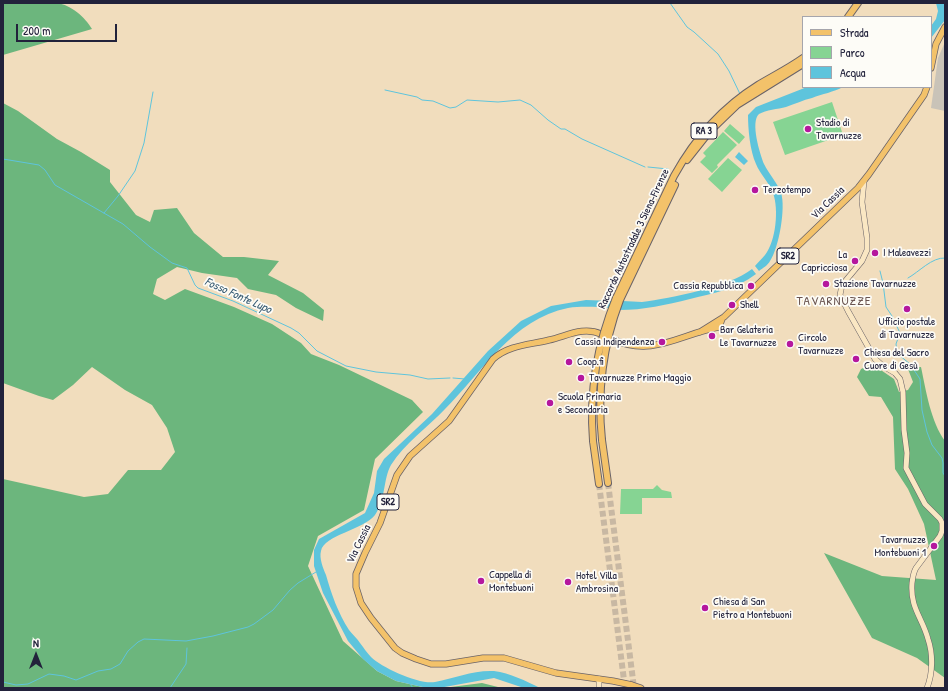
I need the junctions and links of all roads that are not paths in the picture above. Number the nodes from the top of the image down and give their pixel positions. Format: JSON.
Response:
{"nodes":[{"id":1,"x":858,"y":3,"type":"edge"},
{"id":2,"x":862,"y":3,"type":"edge"},
{"id":3,"x":849,"y":16,"type":"edge"},
{"id":4,"x":854,"y":16,"type":"edge"},
{"id":5,"x":945,"y":27,"type":"edge"},
{"id":6,"x":802,"y":59,"type":"edge"},
{"id":7,"x":932,"y":63,"type":"edge"},
{"id":8,"x":802,"y":65,"type":"edge"},
{"id":9,"x":927,"y":88,"type":"edge"},
{"id":10,"x":864,"y":181,"type":"junction"},
{"id":11,"x":857,"y":189,"type":"junction"},
{"id":12,"x":863,"y":199,"type":"junction"},
{"id":13,"x":644,"y":243,"type":"junction"},
{"id":14,"x":618,"y":299,"type":"junction"},
{"id":15,"x":601,"y":334,"type":"dead end"},
{"id":16,"x":612,"y":339,"type":"dead end"},
{"id":17,"x":608,"y":483,"type":"tunnel mouth"},
{"id":18,"x":600,"y":484,"type":"tunnel mouth"},
{"id":19,"x":599,"y":679,"type":"junction"},
{"id":20,"x":599,"y":688,"type":"edge"},
{"id":21,"x":641,"y":688,"type":"edge"},
{"id":22,"x":927,"y":688,"type":"edge"}],
"edges":[{"from":1,"to":3,"type":"highway"},
{"from":2,"to":4,"type":"highway"},
{"from":5,"to":7,"type":"main road"},
{"from":6,"to":13,"type":"highway","name":"Raccordo Autostradale 3 Siena-Firenze","number":"RA 3"},
{"from":8,"to":13,"type":"highway","name":"Raccordo Autostradale 3 Siena-Firenze","number":"RA 3"},
{"from":9,"to":10,"type":"main road","name":"Via Cassia","number":"SR2"},
{"from":10,"to":11,"type":"main road","name":"Via Cassia","number":"SR2"},
{"from":10,"to":12,"type":"main road"},
{"from":11,"to":12,"type":"main road"},
{"from":11,"to":16,"type":"main road","name":"Via Cassia","number":"SR2"},
{"from":12,"to":22,"type":"main road"},
{"from":13,"to":14,"type":"highway","name":"Raccordo Autostradale 3 Siena-Firenze","number":"RA 3"},
{"from":14,"to":17,"type":"highway","name":"Raccordo Autostradale 3 Siena-Firenze","number":"RA 3","bridge":true},
{"from":14,"to":18,"type":"highway","name":"Raccordo Autostradale 3 Siena-Firenze","number":"RA 3","bridge":true},
{"from":15,"to":19,"type":"main road","name":"Via Cassia","number":"SR2"},
{"from":19,"to":20,"type":"main road"},
{"from":19,"to":21,"type":"main road","name":"Via Cassia","number":"SR2"}]}
